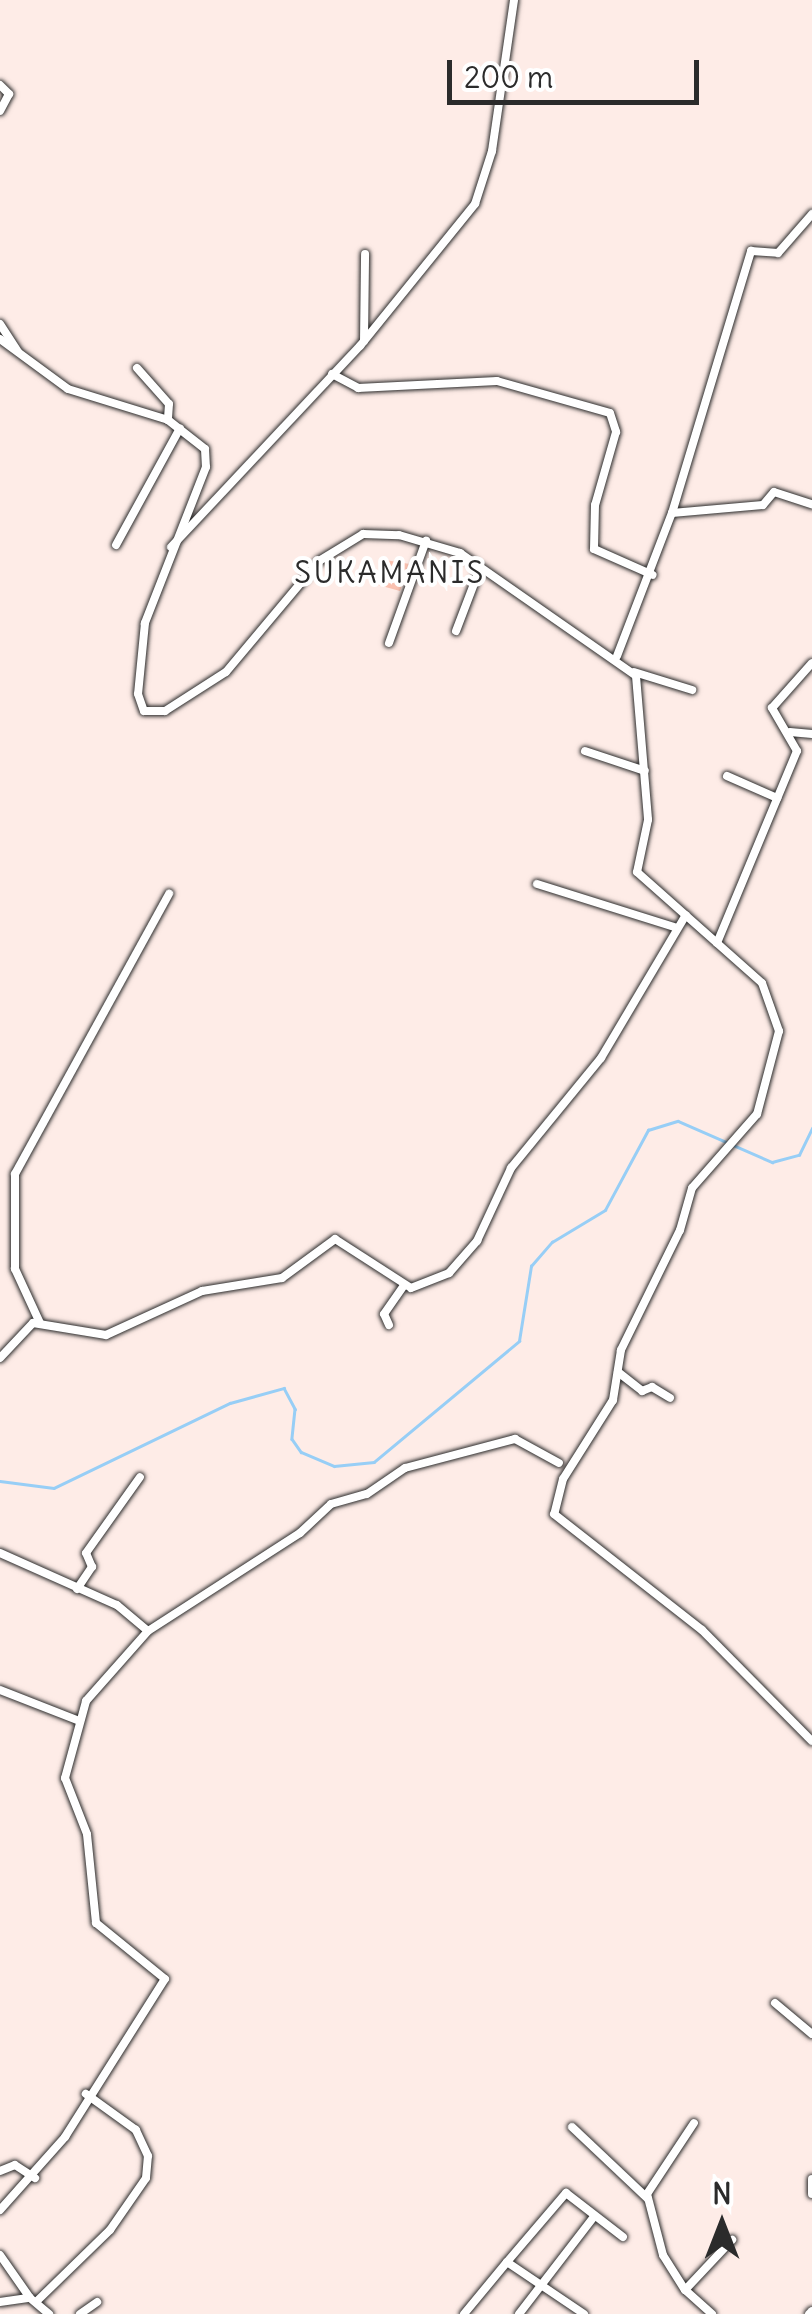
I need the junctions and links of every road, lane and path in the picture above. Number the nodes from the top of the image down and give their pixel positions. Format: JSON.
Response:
{"nodes":[{"id":1,"x":514,"y":0,"type":"edge"},
{"id":2,"x":0,"y":85,"type":"edge"},
{"id":3,"x":0,"y":111,"type":"edge"},
{"id":4,"x":812,"y":214,"type":"edge"},
{"id":5,"x":365,"y":254,"type":"dead end"},
{"id":6,"x":0,"y":324,"type":"edge"},
{"id":7,"x":0,"y":339,"type":"edge"},
{"id":8,"x":364,"y":340,"type":"junction"},
{"id":9,"x":18,"y":352,"type":"junction"},
{"id":10,"x":138,"y":368,"type":"dead end"},
{"id":11,"x":332,"y":374,"type":"junction"},
{"id":12,"x":168,"y":420,"type":"junction"},
{"id":13,"x":180,"y":428,"type":"junction"},
{"id":14,"x":812,"y":504,"type":"edge"},
{"id":15,"x":672,"y":512,"type":"junction"},
{"id":16,"x":426,"y":540,"type":"junction"},
{"id":17,"x":116,"y":545,"type":"dead end"},
{"id":18,"x":171,"y":547,"type":"junction"},
{"id":19,"x":480,"y":568,"type":"junction"},
{"id":20,"x":653,"y":575,"type":"junction"},
{"id":21,"x":456,"y":631,"type":"dead end"},
{"id":22,"x":389,"y":643,"type":"dead end"},
{"id":23,"x":616,"y":656,"type":"junction"},
{"id":24,"x":812,"y":663,"type":"edge"},
{"id":25,"x":634,"y":672,"type":"junction"},
{"id":26,"x":692,"y":690,"type":"dead end"},
{"id":27,"x":790,"y":732,"type":"junction"},
{"id":28,"x":812,"y":734,"type":"edge"},
{"id":29,"x":585,"y":751,"type":"dead end"},
{"id":30,"x":645,"y":770,"type":"junction"},
{"id":31,"x":727,"y":776,"type":"dead end"},
{"id":32,"x":777,"y":798,"type":"junction"},
{"id":33,"x":537,"y":884,"type":"dead end"},
{"id":34,"x":169,"y":894,"type":"dead end"},
{"id":35,"x":686,"y":915,"type":"junction"},
{"id":36,"x":674,"y":927,"type":"junction"},
{"id":37,"x":717,"y":942,"type":"junction"},
{"id":38,"x":404,"y":1285,"type":"junction"},
{"id":39,"x":40,"y":1323,"type":"junction"},
{"id":40,"x":390,"y":1325,"type":"dead end"},
{"id":41,"x":0,"y":1358,"type":"edge"},
{"id":42,"x":618,"y":1372,"type":"junction"},
{"id":43,"x":670,"y":1398,"type":"dead end"},
{"id":44,"x":559,"y":1462,"type":"dead end"},
{"id":45,"x":140,"y":1477,"type":"dead end"},
{"id":46,"x":0,"y":1553,"type":"edge"},
{"id":47,"x":78,"y":1589,"type":"junction"},
{"id":48,"x":148,"y":1631,"type":"junction"},
{"id":49,"x":0,"y":1690,"type":"edge"},
{"id":50,"x":77,"y":1720,"type":"junction"},
{"id":51,"x":812,"y":1741,"type":"edge"},
{"id":52,"x":775,"y":2003,"type":"dead end"},
{"id":53,"x":812,"y":2034,"type":"edge"},
{"id":54,"x":86,"y":2094,"type":"junction"},
{"id":55,"x":694,"y":2123,"type":"dead end"},
{"id":56,"x":572,"y":2127,"type":"dead end"},
{"id":57,"x":0,"y":2170,"type":"edge"},
{"id":58,"x":35,"y":2178,"type":"junction"},
{"id":59,"x":812,"y":2178,"type":"edge"},
{"id":60,"x":812,"y":2194,"type":"edge"},
{"id":61,"x":647,"y":2198,"type":"junction"},
{"id":62,"x":0,"y":2210,"type":"edge"},
{"id":63,"x":593,"y":2218,"type":"junction"},
{"id":64,"x":623,"y":2237,"type":"dead end"},
{"id":65,"x":732,"y":2240,"type":"dead end"},
{"id":66,"x":0,"y":2255,"type":"edge"},
{"id":67,"x":507,"y":2262,"type":"junction"},
{"id":68,"x":540,"y":2284,"type":"junction"},
{"id":69,"x":685,"y":2290,"type":"junction"},
{"id":70,"x":34,"y":2300,"type":"junction"},
{"id":71,"x":0,"y":2302,"type":"edge"},
{"id":72,"x":98,"y":2302,"type":"dead end"},
{"id":73,"x":49,"y":2314,"type":"edge"},
{"id":74,"x":80,"y":2314,"type":"edge"},
{"id":75,"x":464,"y":2314,"type":"edge"},
{"id":76,"x":519,"y":2314,"type":"edge"},
{"id":77,"x":584,"y":2314,"type":"edge"},
{"id":78,"x":712,"y":2314,"type":"edge"}],
"edges":[{"from":1,"to":8,"type":"street"},
{"from":2,"to":3,"type":"street"},
{"from":4,"to":15,"type":"street"},
{"from":5,"to":8,"type":"street"},
{"from":6,"to":9,"type":"street"},
{"from":7,"to":9,"type":"street"},
{"from":8,"to":11,"type":"street"},
{"from":9,"to":12,"type":"street"},
{"from":10,"to":12,"type":"street"},
{"from":11,"to":18,"type":"street"},
{"from":11,"to":20,"type":"street"},
{"from":12,"to":13,"type":"street"},
{"from":13,"to":17,"type":"street"},
{"from":13,"to":18,"type":"street"},
{"from":14,"to":15,"type":"street"},
{"from":15,"to":20,"type":"street"},
{"from":16,"to":18,"type":"street"},
{"from":16,"to":19,"type":"street"},
{"from":16,"to":22,"type":"street"},
{"from":19,"to":21,"type":"street"},
{"from":19,"to":23,"type":"street"},
{"from":20,"to":23,"type":"street"},
{"from":23,"to":25,"type":"street"},
{"from":24,"to":27,"type":"street"},
{"from":25,"to":26,"type":"street"},
{"from":25,"to":30,"type":"street"},
{"from":27,"to":28,"type":"street"},
{"from":27,"to":32,"type":"street"},
{"from":29,"to":30,"type":"street"},
{"from":30,"to":35,"type":"street"},
{"from":31,"to":32,"type":"street"},
{"from":32,"to":37,"type":"street"},
{"from":33,"to":36,"type":"street"},
{"from":34,"to":39,"type":"street"},
{"from":35,"to":36,"type":"street"},
{"from":35,"to":37,"type":"street"},
{"from":36,"to":38,"type":"street"},
{"from":37,"to":42,"type":"street"},
{"from":38,"to":39,"type":"street"},
{"from":38,"to":40,"type":"street"},
{"from":39,"to":41,"type":"street"},
{"from":42,"to":43,"type":"street"},
{"from":42,"to":51,"type":"street"},
{"from":44,"to":48,"type":"street"},
{"from":45,"to":47,"type":"street"},
{"from":46,"to":47,"type":"street"},
{"from":47,"to":48,"type":"street"},
{"from":48,"to":50,"type":"street"},
{"from":49,"to":50,"type":"street"},
{"from":50,"to":54,"type":"street"},
{"from":52,"to":53,"type":"street"},
{"from":54,"to":58,"type":"street"},
{"from":54,"to":70,"type":"street"},
{"from":55,"to":61,"type":"street"},
{"from":56,"to":61,"type":"street"},
{"from":57,"to":58,"type":"street"},
{"from":58,"to":62,"type":"street"},
{"from":59,"to":60,"type":"street"},
{"from":61,"to":69,"type":"street"},
{"from":63,"to":64,"type":"street"},
{"from":63,"to":67,"type":"street"},
{"from":63,"to":68,"type":"street"},
{"from":65,"to":69,"type":"street"},
{"from":66,"to":70,"type":"street"},
{"from":67,"to":68,"type":"street"},
{"from":67,"to":75,"type":"street"},
{"from":68,"to":76,"type":"street"},
{"from":68,"to":77,"type":"street"},
{"from":69,"to":78,"type":"street"},
{"from":70,"to":71,"type":"street"},
{"from":70,"to":73,"type":"street"},
{"from":72,"to":74,"type":"street"}]}
